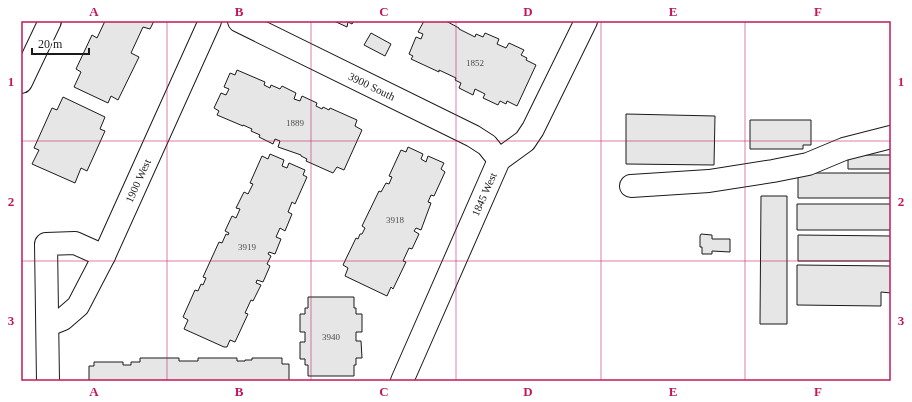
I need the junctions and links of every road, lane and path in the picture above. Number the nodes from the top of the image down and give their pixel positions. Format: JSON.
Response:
{"nodes":[{"id":1,"x":50,"y":21,"type":"edge"},
{"id":2,"x":210,"y":21,"type":"edge"},
{"id":3,"x":239,"y":21,"type":"edge"},
{"id":4,"x":586,"y":21,"type":"edge"},
{"id":5,"x":21,"y":82,"type":"edge"},
{"id":6,"x":891,"y":137,"type":"edge"},
{"id":7,"x":499,"y":160,"type":"junction"},
{"id":8,"x":631,"y":186,"type":"dead end"},
{"id":9,"x":104,"y":256,"type":"junction"},
{"id":10,"x":48,"y":325,"type":"junction"},
{"id":11,"x":48,"y":381,"type":"edge"},
{"id":12,"x":402,"y":381,"type":"edge"}],
"edges":[{"from":1,"to":5,"type":"street"},
{"from":2,"to":9,"type":"street","name":"1900 West"},
{"from":3,"to":7,"type":"street","name":"3900 South"},
{"from":4,"to":7,"type":"street","name":"1845 West"},
{"from":6,"to":8,"type":"street"},
{"from":7,"to":12,"type":"street","name":"1845 West"},
{"from":9,"to":10,"type":"street","name":"1900 West"},
{"from":9,"to":10,"type":"street"},
{"from":10,"to":11,"type":"street"}]}
